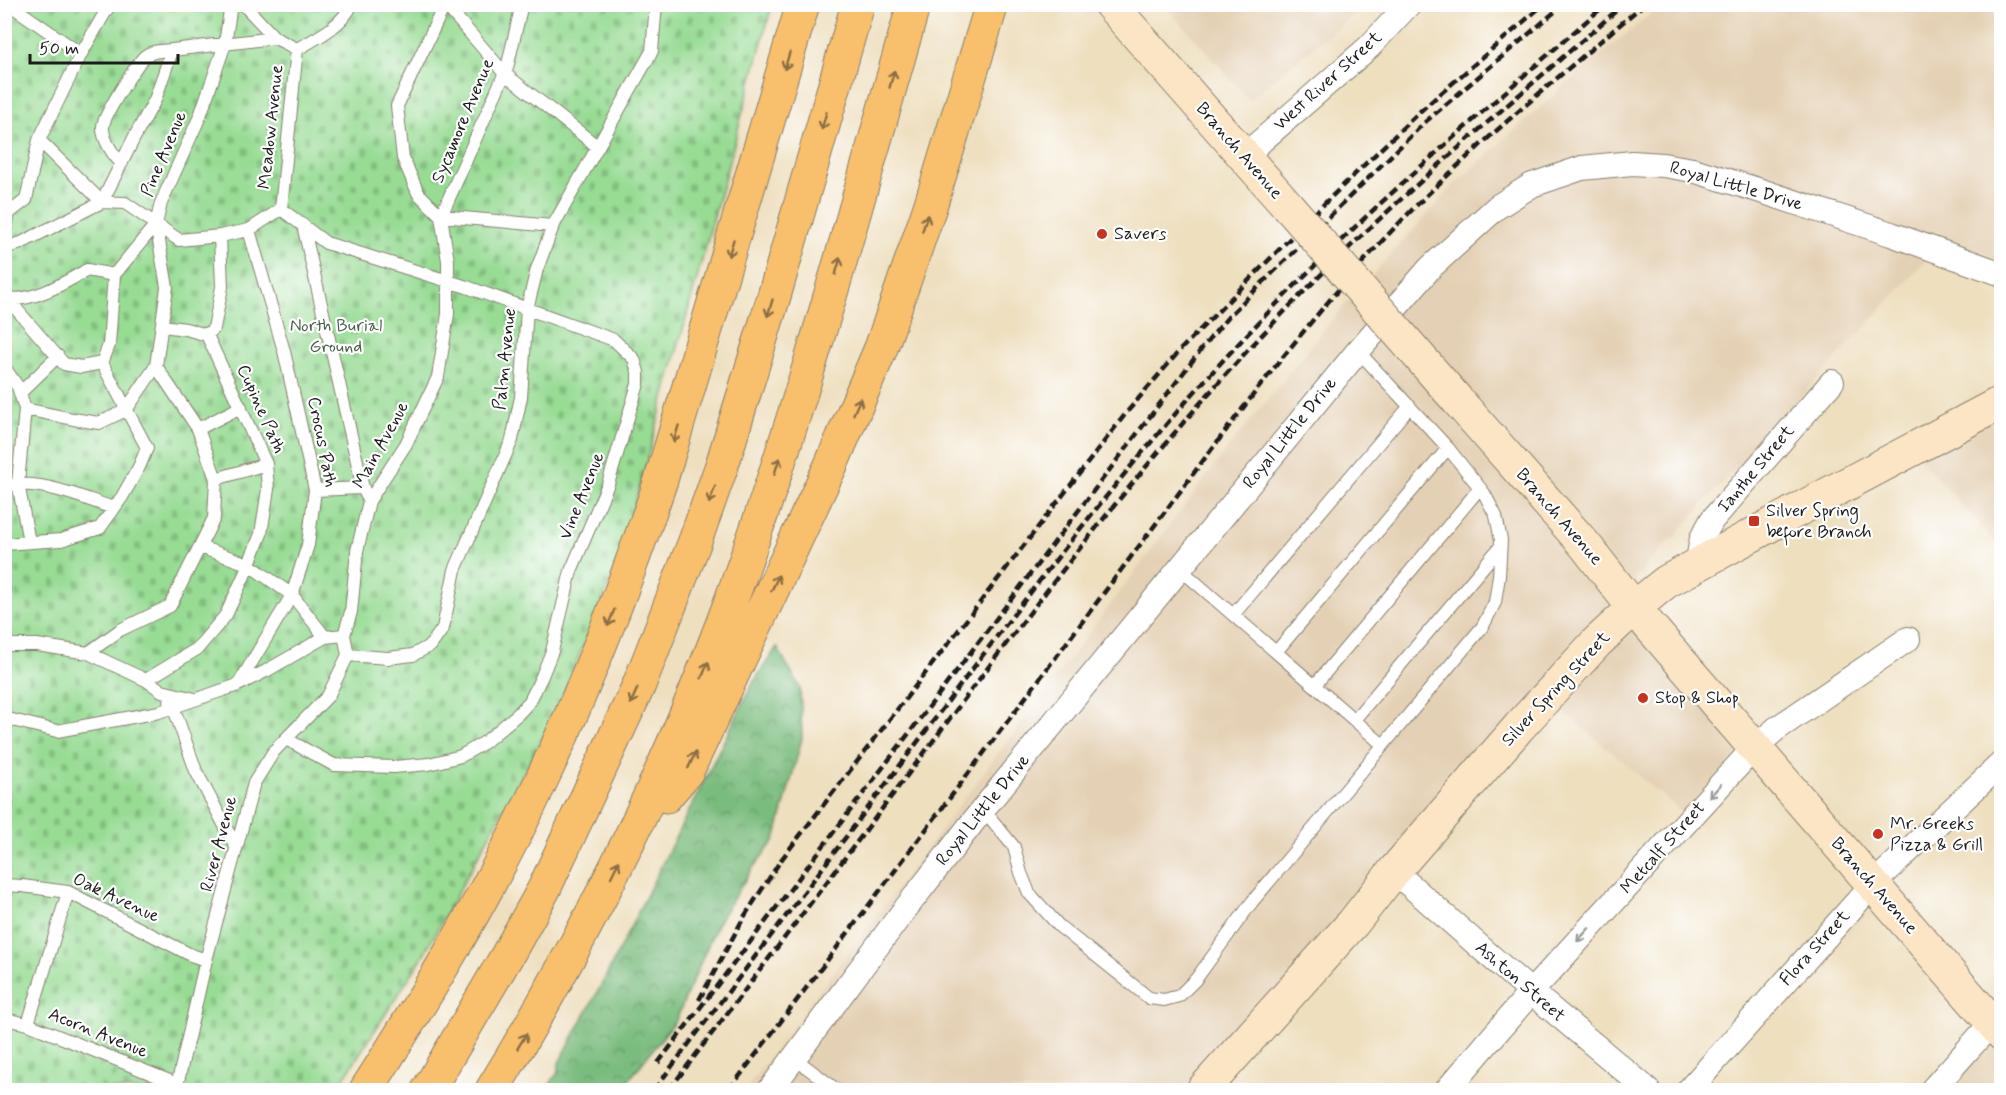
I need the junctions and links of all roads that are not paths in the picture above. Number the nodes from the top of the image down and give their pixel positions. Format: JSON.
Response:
{"nodes":[{"id":1,"x":9,"y":4,"type":"edge"},
{"id":2,"x":110,"y":4,"type":"edge"},
{"id":3,"x":231,"y":4,"type":"edge"},
{"id":4,"x":243,"y":4,"type":"edge"},
{"id":5,"x":352,"y":4,"type":"edge"},
{"id":6,"x":445,"y":4,"type":"edge"},
{"id":7,"x":522,"y":4,"type":"edge"},
{"id":8,"x":656,"y":4,"type":"edge"},
{"id":9,"x":803,"y":4,"type":"edge"},
{"id":10,"x":858,"y":4,"type":"edge"},
{"id":11,"x":914,"y":4,"type":"edge"},
{"id":12,"x":992,"y":4,"type":"edge"},
{"id":13,"x":1110,"y":4,"type":"edge"},
{"id":14,"x":1409,"y":4,"type":"edge"},
{"id":15,"x":275,"y":38,"type":"junction"},
{"id":16,"x":225,"y":44,"type":"junction"},
{"id":17,"x":172,"y":50,"type":"junction"},
{"id":18,"x":297,"y":50,"type":"junction"},
{"id":19,"x":81,"y":54,"type":"junction"},
{"id":20,"x":505,"y":74,"type":"junction"},
{"id":21,"x":39,"y":140,"type":"junction"},
{"id":22,"x":598,"y":147,"type":"junction"},
{"id":23,"x":1244,"y":156,"type":"junction"},
{"id":24,"x":122,"y":163,"type":"junction"},
{"id":25,"x":102,"y":202,"type":"junction"},
{"id":26,"x":281,"y":209,"type":"junction"},
{"id":27,"x":7,"y":210,"type":"edge"},
{"id":28,"x":441,"y":216,"type":"junction"},
{"id":29,"x":156,"y":224,"type":"junction"},
{"id":30,"x":303,"y":225,"type":"junction"},
{"id":31,"x":553,"y":226,"type":"junction"},
{"id":32,"x":249,"y":230,"type":"junction"},
{"id":33,"x":4,"y":236,"type":"edge"},
{"id":34,"x":220,"y":236,"type":"junction"},
{"id":35,"x":4,"y":248,"type":"edge"},
{"id":36,"x":2001,"y":274,"type":"edge"},
{"id":37,"x":114,"y":275,"type":"junction"},
{"id":38,"x":448,"y":281,"type":"junction"},
{"id":39,"x":8,"y":298,"type":"edge"},
{"id":40,"x":527,"y":309,"type":"junction"},
{"id":41,"x":162,"y":326,"type":"junction"},
{"id":42,"x":207,"y":335,"type":"junction"},
{"id":43,"x":1358,"y":351,"type":"junction"},
{"id":44,"x":58,"y":356,"type":"junction"},
{"id":45,"x":102,"y":363,"type":"junction"},
{"id":46,"x":156,"y":366,"type":"junction"},
{"id":47,"x":4,"y":367,"type":"edge"},
{"id":48,"x":1832,"y":382,"type":"dead end"},
{"id":49,"x":20,"y":393,"type":"junction"},
{"id":50,"x":2001,"y":402,"type":"edge"},
{"id":51,"x":1410,"y":406,"type":"junction"},
{"id":52,"x":241,"y":407,"type":"junction"},
{"id":53,"x":25,"y":409,"type":"junction"},
{"id":54,"x":126,"y":410,"type":"junction"},
{"id":55,"x":198,"y":429,"type":"junction"},
{"id":56,"x":1448,"y":448,"type":"junction"},
{"id":57,"x":266,"y":464,"type":"junction"},
{"id":58,"x":216,"y":478,"type":"junction"},
{"id":59,"x":18,"y":483,"type":"junction"},
{"id":60,"x":4,"y":486,"type":"edge"},
{"id":61,"x":363,"y":488,"type":"junction"},
{"id":62,"x":1480,"y":488,"type":"junction"},
{"id":63,"x":315,"y":490,"type":"junction"},
{"id":64,"x":369,"y":501,"type":"junction"},
{"id":65,"x":114,"y":508,"type":"junction"},
{"id":66,"x":29,"y":542,"type":"junction"},
{"id":67,"x":4,"y":544,"type":"edge"},
{"id":68,"x":200,"y":547,"type":"junction"},
{"id":69,"x":1500,"y":547,"type":"junction"},
{"id":70,"x":248,"y":564,"type":"junction"},
{"id":71,"x":1697,"y":566,"type":"junction"},
{"id":72,"x":1179,"y":568,"type":"junction"},
{"id":73,"x":292,"y":595,"type":"junction"},
{"id":74,"x":1634,"y":608,"type":"junction"},
{"id":75,"x":1233,"y":615,"type":"junction"},
{"id":76,"x":344,"y":635,"type":"junction"},
{"id":77,"x":326,"y":637,"type":"junction"},
{"id":78,"x":1908,"y":639,"type":"dead end"},
{"id":79,"x":4,"y":645,"type":"edge"},
{"id":80,"x":1276,"y":652,"type":"junction"},
{"id":81,"x":88,"y":653,"type":"junction"},
{"id":82,"x":348,"y":655,"type":"junction"},
{"id":83,"x":146,"y":680,"type":"junction"},
{"id":84,"x":238,"y":685,"type":"junction"},
{"id":85,"x":1315,"y":685,"type":"junction"},
{"id":86,"x":162,"y":691,"type":"junction"},
{"id":87,"x":196,"y":699,"type":"junction"},
{"id":88,"x":173,"y":706,"type":"junction"},
{"id":89,"x":4,"y":718,"type":"edge"},
{"id":90,"x":1354,"y":720,"type":"junction"},
{"id":91,"x":286,"y":739,"type":"junction"},
{"id":92,"x":1383,"y":745,"type":"junction"},
{"id":93,"x":1754,"y":748,"type":"junction"},
{"id":94,"x":2001,"y":763,"type":"edge"},
{"id":95,"x":983,"y":809,"type":"junction"},
{"id":96,"x":630,"y":838,"type":"junction"},
{"id":97,"x":236,"y":848,"type":"junction"},
{"id":98,"x":1394,"y":871,"type":"junction"},
{"id":99,"x":1873,"y":884,"type":"junction"},
{"id":100,"x":4,"y":885,"type":"edge"},
{"id":101,"x":68,"y":892,"type":"junction"},
{"id":102,"x":207,"y":960,"type":"junction"},
{"id":103,"x":1531,"y":992,"type":"junction"},
{"id":104,"x":4,"y":1019,"type":"edge"},
{"id":105,"x":1998,"y":1022,"type":"edge"},
{"id":106,"x":28,"y":1024,"type":"junction"},
{"id":107,"x":794,"y":1058,"type":"junction"},
{"id":108,"x":176,"y":1087,"type":"edge"},
{"id":109,"x":366,"y":1090,"type":"edge"},
{"id":110,"x":428,"y":1090,"type":"edge"},
{"id":111,"x":492,"y":1090,"type":"edge"},
{"id":112,"x":770,"y":1090,"type":"edge"},
{"id":113,"x":837,"y":1090,"type":"edge"},
{"id":114,"x":1203,"y":1090,"type":"edge"},
{"id":115,"x":1447,"y":1090,"type":"edge"},
{"id":116,"x":1648,"y":1090,"type":"edge"},
{"id":117,"x":1689,"y":1090,"type":"edge"},
{"id":118,"x":1932,"y":1090,"type":"edge"}],
"edges":[{"from":1,"to":19,"type":"lane"},
{"from":2,"to":19,"type":"lane"},
{"from":3,"to":16,"type":"lane","name":"Pine Avenue"},
{"from":4,"to":15,"type":"lane"},
{"from":5,"to":18,"type":"lane","name":"Meadow Avenue"},
{"from":6,"to":20,"type":"lane"},
{"from":6,"to":28,"type":"lane"},
{"from":7,"to":20,"type":"lane","name":"Sycamore Avenue"},
{"from":8,"to":22,"type":"lane","name":"Palm Avenue"},
{"from":9,"to":109,"type":"highway","one_way":true},
{"from":10,"to":110,"type":"highway","one_way":true},
{"from":96,"to":11,"type":"highway","one_way":true},
{"from":96,"to":12,"type":"highway","one_way":true},
{"from":13,"to":23,"type":"main road","name":"Branch Avenue"},
{"from":14,"to":23,"type":"street","name":"West River Street"},
{"from":15,"to":16,"type":"lane"},
{"from":15,"to":18,"type":"lane"},
{"from":16,"to":17,"type":"lane"},
{"from":16,"to":29,"type":"lane","name":"Pine Avenue"},
{"from":17,"to":24,"type":"lane"},
{"from":17,"to":24,"type":"lane"},
{"from":18,"to":26,"type":"lane","name":"Meadow Avenue"},
{"from":19,"to":21,"type":"lane"},
{"from":20,"to":22,"type":"lane"},
{"from":20,"to":28,"type":"lane","name":"Sycamore Avenue"},
{"from":21,"to":25,"type":"lane"},
{"from":21,"to":27,"type":"lane"},
{"from":22,"to":31,"type":"lane","name":"Palm Avenue"},
{"from":23,"to":74,"type":"main road","name":"Branch Avenue","bridge":true},
{"from":24,"to":25,"type":"lane"},
{"from":25,"to":29,"type":"lane"},
{"from":25,"to":35,"type":"lane"},
{"from":26,"to":30,"type":"lane"},
{"from":26,"to":32,"type":"lane"},
{"from":27,"to":33,"type":"lane"},
{"from":28,"to":31,"type":"lane"},
{"from":28,"to":38,"type":"lane","name":"Main Avenue"},
{"from":29,"to":34,"type":"lane"},
{"from":29,"to":37,"type":"lane"},
{"from":29,"to":41,"type":"lane","name":"Pine Avenue"},
{"from":30,"to":38,"type":"lane","name":"Vine Avenue"},
{"from":30,"to":61,"type":"lane"},
{"from":31,"to":40,"type":"lane","name":"Palm Avenue"},
{"from":32,"to":34,"type":"lane"},
{"from":32,"to":63,"type":"lane","name":"Crocus Path"},
{"from":34,"to":42,"type":"lane"},
{"from":36,"to":43,"type":"street","name":"Royal Little Drive"},
{"from":37,"to":39,"type":"lane"},
{"from":37,"to":45,"type":"lane"},
{"from":38,"to":40,"type":"lane","name":"Vine Avenue"},
{"from":38,"to":64,"type":"lane","name":"Main Avenue"},
{"from":39,"to":44,"type":"lane"},
{"from":40,"to":82,"type":"lane","name":"Palm Avenue"},
{"from":40,"to":91,"type":"lane","name":"Vine Avenue"},
{"from":41,"to":42,"type":"lane"},
{"from":41,"to":46,"type":"lane","name":"Pine Avenue"},
{"from":42,"to":52,"type":"lane","name":"Cupine Path"},
{"from":43,"to":51,"type":"lane"},
{"from":43,"to":72,"type":"street","name":"Royal Little Drive"},
{"from":44,"to":45,"type":"lane"},
{"from":44,"to":49,"type":"lane"},
{"from":45,"to":54,"type":"lane"},
{"from":46,"to":54,"type":"lane","name":"Pine Avenue"},
{"from":46,"to":55,"type":"lane"},
{"from":47,"to":49,"type":"lane"},
{"from":48,"to":71,"type":"street","name":"Ianthe Street"},
{"from":49,"to":53,"type":"lane"},
{"from":50,"to":71,"type":"main road","name":"Silver Spring Street"},
{"from":51,"to":56,"type":"lane"},
{"from":51,"to":75,"type":"lane"},
{"from":52,"to":55,"type":"lane"},
{"from":52,"to":57,"type":"lane","name":"Cupine Path"},
{"from":53,"to":54,"type":"lane"},
{"from":53,"to":59,"type":"lane"},
{"from":54,"to":65,"type":"lane"},
{"from":55,"to":58,"type":"lane"},
{"from":56,"to":62,"type":"lane"},
{"from":56,"to":80,"type":"lane"},
{"from":57,"to":58,"type":"lane"},
{"from":57,"to":70,"type":"lane","name":"Cupine Path"},
{"from":58,"to":68,"type":"lane"},
{"from":59,"to":60,"type":"lane"},
{"from":59,"to":65,"type":"lane"},
{"from":59,"to":66,"type":"lane"},
{"from":61,"to":63,"type":"lane"},
{"from":61,"to":64,"type":"lane"},
{"from":62,"to":69,"type":"lane"},
{"from":62,"to":85,"type":"lane"},
{"from":63,"to":73,"type":"lane","name":"Crocus Path"},
{"from":64,"to":76,"type":"lane","name":"Main Avenue"},
{"from":65,"to":66,"type":"lane"},
{"from":66,"to":67,"type":"lane"},
{"from":68,"to":70,"type":"lane"},
{"from":68,"to":81,"type":"lane"},
{"from":69,"to":90,"type":"lane"},
{"from":69,"to":92,"type":"lane"},
{"from":70,"to":73,"type":"lane"},
{"from":70,"to":83,"type":"lane","name":"Cupine Path"},
{"from":71,"to":74,"type":"main road","name":"Silver Spring Street"},
{"from":72,"to":75,"type":"lane"},
{"from":72,"to":95,"type":"street","name":"Royal Little Drive"},
{"from":73,"to":77,"type":"lane"},
{"from":73,"to":84,"type":"lane","name":"Crocus Path"},
{"from":74,"to":93,"type":"main road","name":"Branch Avenue"},
{"from":74,"to":98,"type":"main road","name":"Silver Spring Street"},
{"from":75,"to":80,"type":"lane"},
{"from":76,"to":77,"type":"lane"},
{"from":76,"to":82,"type":"lane"},
{"from":77,"to":84,"type":"lane"},
{"from":78,"to":93,"type":"street","name":"Metcalf Street"},
{"from":79,"to":81,"type":"lane"},
{"from":80,"to":85,"type":"lane"},
{"from":81,"to":83,"type":"lane"},
{"from":82,"to":91,"type":"lane","name":"River Avenue"},
{"from":83,"to":86,"type":"lane"},
{"from":84,"to":87,"type":"lane"},
{"from":85,"to":90,"type":"lane"},
{"from":86,"to":87,"type":"lane"},
{"from":86,"to":88,"type":"lane"},
{"from":87,"to":88,"type":"lane"},
{"from":88,"to":89,"type":"lane"},
{"from":88,"to":97,"type":"lane"},
{"from":90,"to":92,"type":"lane"},
{"from":91,"to":97,"type":"lane","name":"River Avenue"},
{"from":92,"to":95,"type":"lane"},
{"from":93,"to":99,"type":"main road","name":"Branch Avenue"},
{"from":93,"to":103,"type":"street","name":"Metcalf Street","one_way":true},
{"from":94,"to":99,"type":"street","name":"Flora Street"},
{"from":95,"to":107,"type":"street","name":"Royal Little Drive"},
{"from":111,"to":96,"type":"highway","one_way":true},
{"from":97,"to":102,"type":"lane","name":"River Avenue"},
{"from":98,"to":103,"type":"street","name":"Ashton Street"},
{"from":98,"to":114,"type":"main road","name":"Silver Spring Street"},
{"from":99,"to":105,"type":"main road","name":"Branch Avenue"},
{"from":99,"to":117,"type":"street","name":"Flora Street"},
{"from":100,"to":101,"type":"lane","name":"Oak Avenue"},
{"from":101,"to":102,"type":"lane","name":"Oak Avenue"},
{"from":101,"to":106,"type":"lane"},
{"from":102,"to":108,"type":"lane","name":"River Avenue"},
{"from":103,"to":115,"type":"street","name":"Metcalf Street"},
{"from":103,"to":116,"type":"street","name":"Ashton Street"},
{"from":104,"to":106,"type":"lane","name":"Acorn Avenue"},
{"from":105,"to":118,"type":"street"},
{"from":106,"to":108,"type":"lane","name":"Acorn Avenue"},
{"from":107,"to":112,"type":"street","name":"Royal Little Drive"},
{"from":107,"to":113,"type":"lane"}]}
